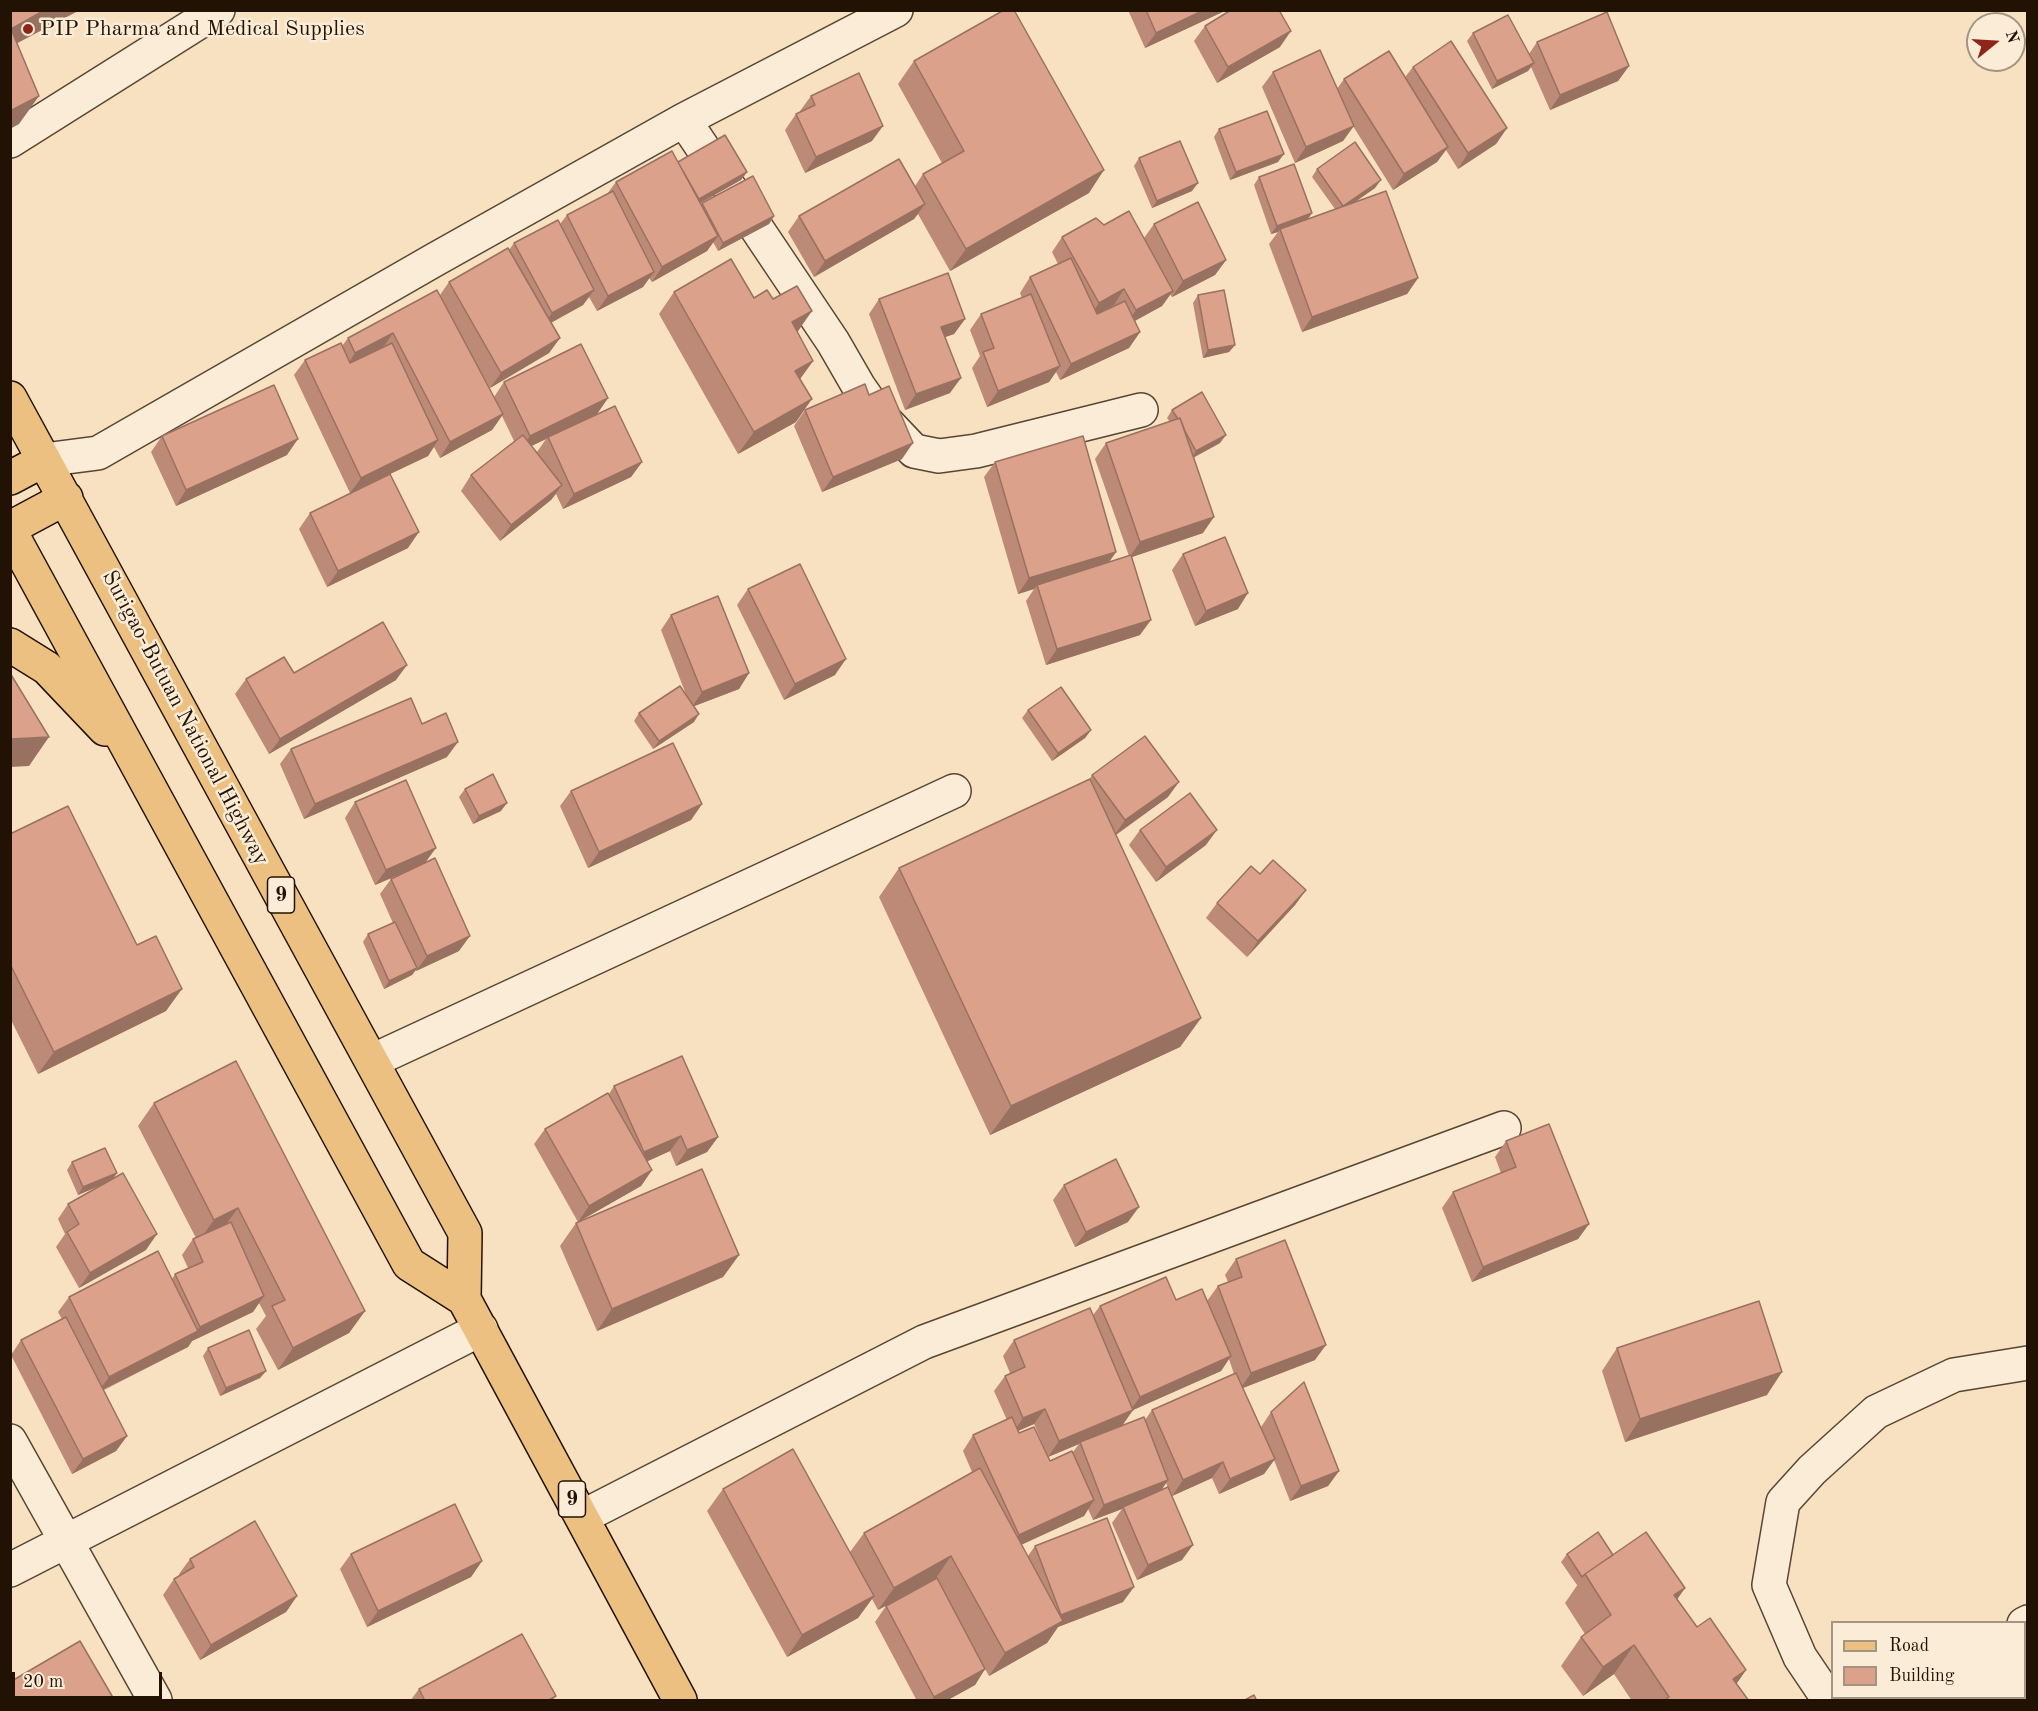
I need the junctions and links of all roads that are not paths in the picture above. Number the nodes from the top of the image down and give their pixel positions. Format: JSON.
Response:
{"nodes":[{"id":1,"x":218,"y":10,"type":"edge"},
{"id":2,"x":896,"y":10,"type":"edge"},
{"id":3,"x":684,"y":120,"type":"junction"},
{"id":4,"x":10,"y":141,"type":"edge"},
{"id":5,"x":10,"y":398,"type":"edge"},
{"id":6,"x":1141,"y":410,"type":"dead end"},
{"id":7,"x":98,"y":453,"type":"junction"},
{"id":8,"x":44,"y":460,"type":"junction"},
{"id":9,"x":10,"y":478,"type":"edge"},
{"id":10,"x":66,"y":498,"type":"junction"},
{"id":11,"x":10,"y":529,"type":"edge"},
{"id":12,"x":10,"y":645,"type":"edge"},
{"id":13,"x":135,"y":760,"type":"junction"},
{"id":14,"x":954,"y":791,"type":"dead end"},
{"id":15,"x":372,"y":1061,"type":"junction"},
{"id":16,"x":1504,"y":1128,"type":"dead end"},
{"id":17,"x":464,"y":1299,"type":"junction"},
{"id":18,"x":480,"y":1329,"type":"junction"},
{"id":19,"x":2028,"y":1363,"type":"edge"},
{"id":20,"x":10,"y":1441,"type":"edge"},
{"id":21,"x":582,"y":1517,"type":"junction"},
{"id":22,"x":67,"y":1541,"type":"junction"},
{"id":23,"x":10,"y":1570,"type":"edge"},
{"id":24,"x":155,"y":1701,"type":"edge"},
{"id":25,"x":680,"y":1701,"type":"edge"},
{"id":26,"x":1829,"y":1701,"type":"edge"}],
"edges":[{"from":1,"to":4,"type":"street"},
{"from":2,"to":3,"type":"street"},
{"from":3,"to":6,"type":"street"},
{"from":3,"to":7,"type":"street"},
{"from":5,"to":8,"type":"main road","name":"Surigao-Butuan National Highway","number":"9"},
{"from":7,"to":8,"type":"street"},
{"from":7,"to":10,"type":"street"},
{"from":8,"to":9,"type":"main road"},
{"from":8,"to":10,"type":"main road","name":"Surigao-Butuan National Highway","number":"9"},
{"from":10,"to":11,"type":"main road"},
{"from":10,"to":15,"type":"main road","name":"Surigao-Butuan National Highway","number":"9"},
{"from":11,"to":13,"type":"main road","name":"Surigao-Butuan National Highway","number":"9"},
{"from":12,"to":13,"type":"main road"},
{"from":13,"to":17,"type":"main road","name":"Surigao-Butuan National Highway","number":"9"},
{"from":14,"to":15,"type":"street"},
{"from":15,"to":17,"type":"main road","name":"Surigao-Butuan National Highway","number":"9"},
{"from":16,"to":21,"type":"street"},
{"from":17,"to":18,"type":"main road","name":"Surigao-Butuan National Highway","number":"9"},
{"from":18,"to":21,"type":"main road","name":"Surigao-Butuan National Highway","number":"9"},
{"from":18,"to":22,"type":"street"},
{"from":19,"to":26,"type":"street"},
{"from":20,"to":22,"type":"street"},
{"from":21,"to":25,"type":"main road","name":"Surigao-Butuan National Highway","number":"9"},
{"from":22,"to":23,"type":"street"},
{"from":22,"to":24,"type":"street"}]}
